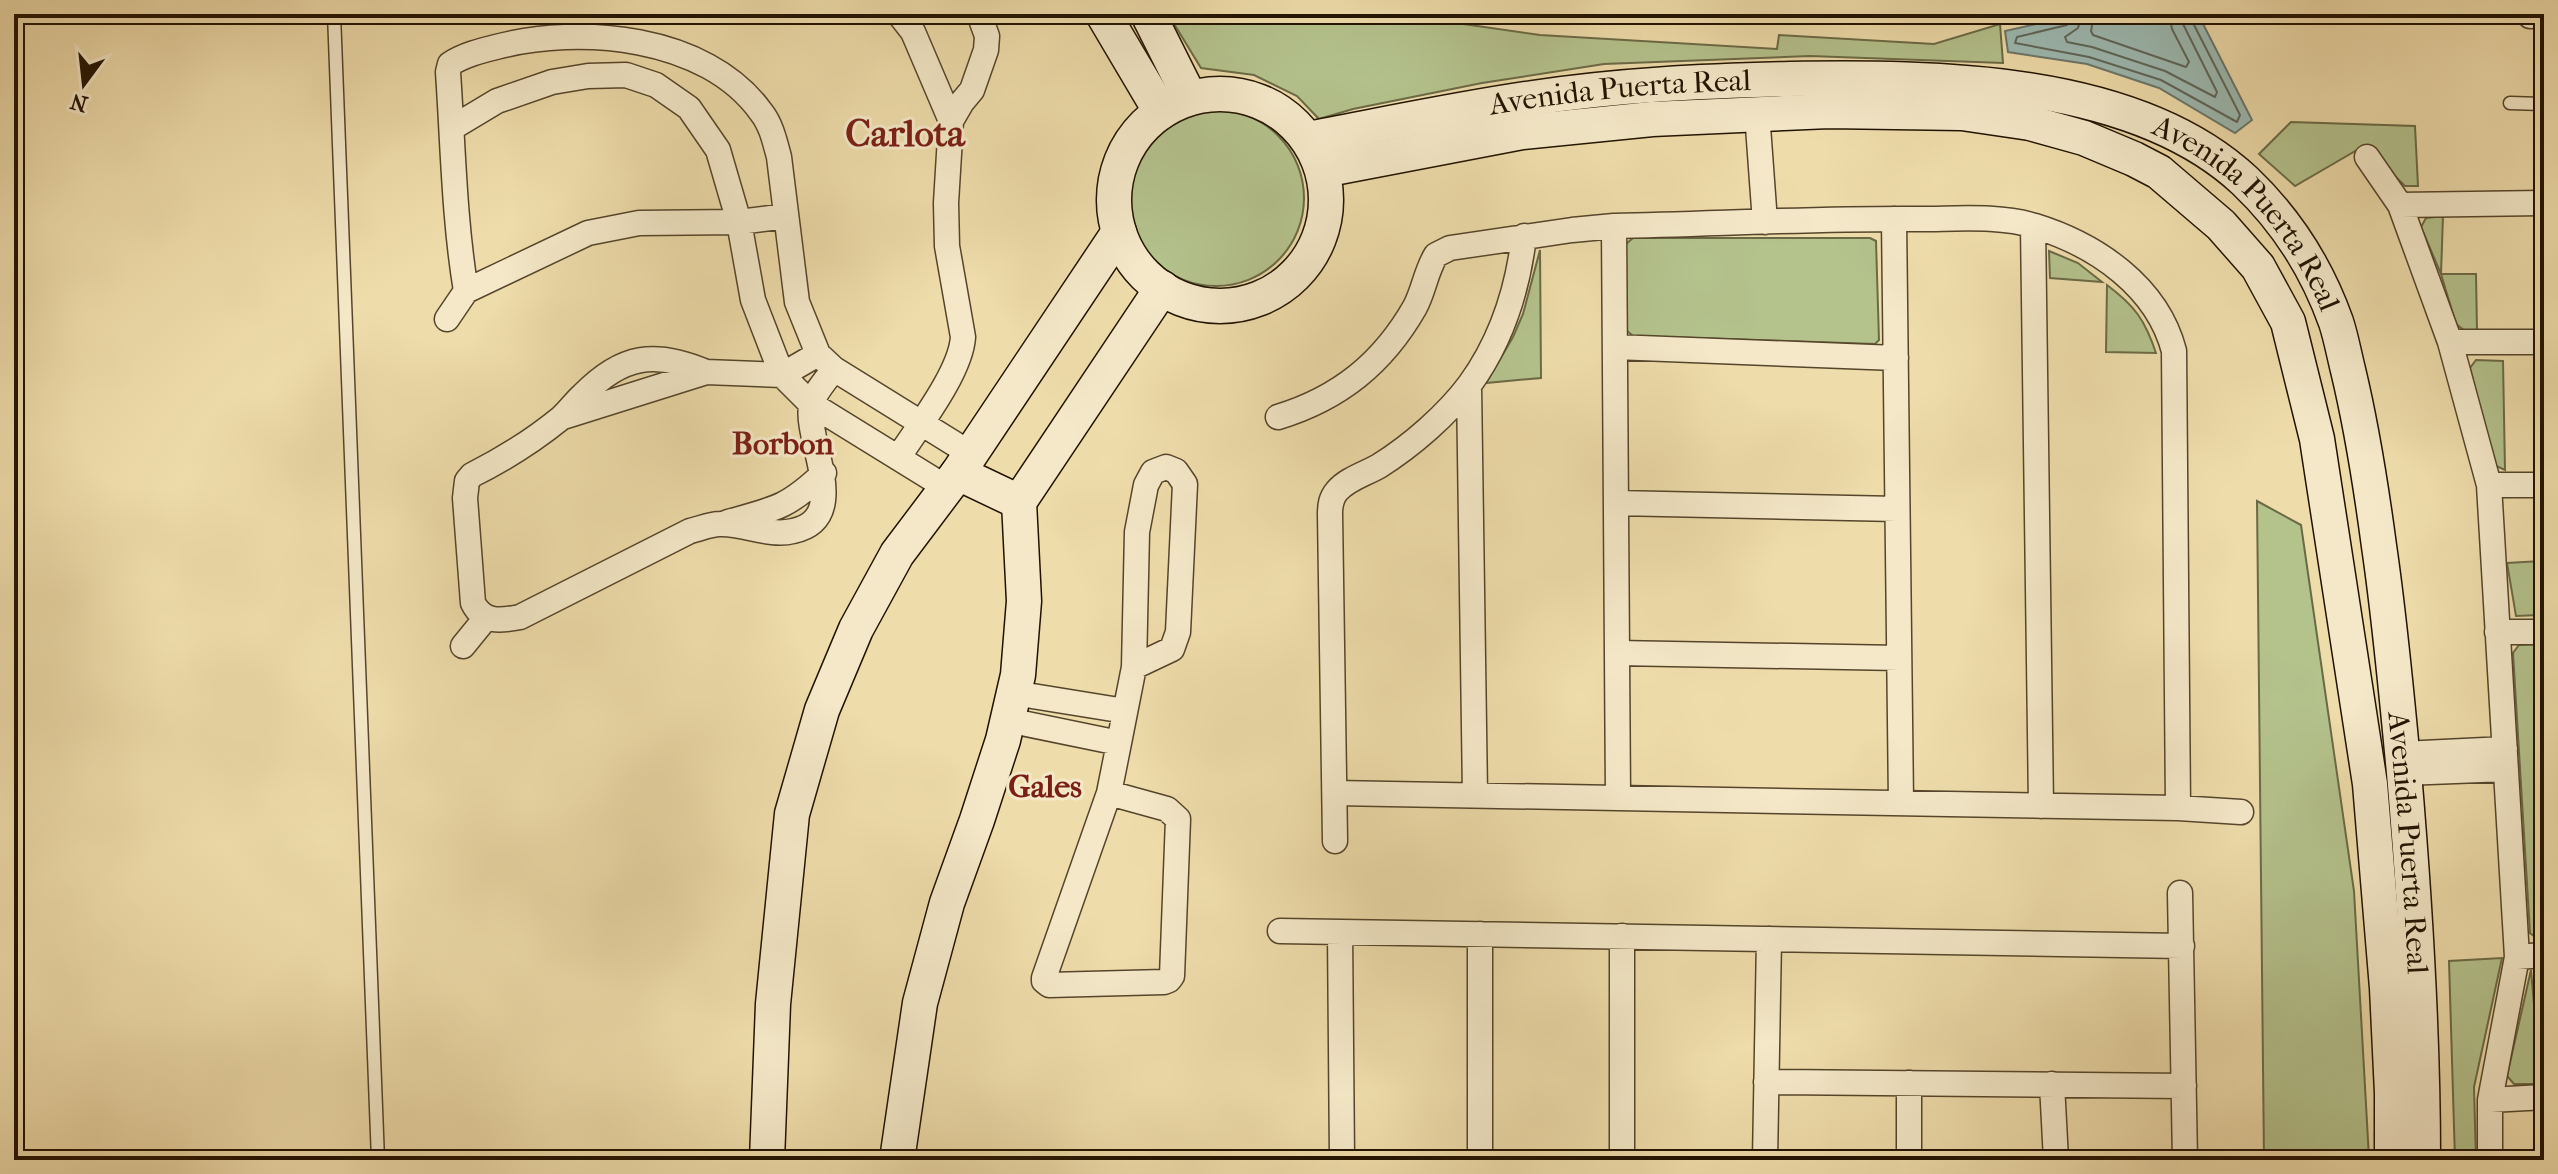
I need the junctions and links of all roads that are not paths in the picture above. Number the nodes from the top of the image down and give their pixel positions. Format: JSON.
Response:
{"nodes":[{"id":1,"x":334,"y":14,"type":"edge"},
{"id":2,"x":899,"y":14,"type":"edge"},
{"id":3,"x":979,"y":14,"type":"edge"},
{"id":4,"x":1103,"y":14,"type":"edge"},
{"id":5,"x":1148,"y":14,"type":"edge"},
{"id":6,"x":627,"y":39,"type":"junction"},
{"id":7,"x":626,"y":75,"type":"junction"},
{"id":8,"x":2510,"y":103,"type":"dead end"},
{"id":9,"x":2544,"y":104,"type":"edge"},
{"id":10,"x":1176,"y":105,"type":"junction"},
{"id":11,"x":1764,"y":113,"type":"junction"},
{"id":12,"x":951,"y":121,"type":"junction"},
{"id":13,"x":452,"y":128,"type":"junction"},
{"id":14,"x":1308,"y":139,"type":"junction"},
{"id":15,"x":2367,"y":157,"type":"dead end"},
{"id":16,"x":1323,"y":170,"type":"junction"},
{"id":17,"x":2544,"y":203,"type":"edge"},
{"id":18,"x":2400,"y":205,"type":"junction"},
{"id":19,"x":786,"y":216,"type":"junction"},
{"id":20,"x":1894,"y":219,"type":"junction"},
{"id":21,"x":739,"y":222,"type":"junction"},
{"id":22,"x":1773,"y":222,"type":"junction"},
{"id":23,"x":1614,"y":226,"type":"junction"},
{"id":24,"x":2033,"y":226,"type":"junction"},
{"id":25,"x":1119,"y":232,"type":"junction"},
{"id":26,"x":1524,"y":236,"type":"junction"},
{"id":27,"x":1162,"y":288,"type":"junction"},
{"id":28,"x":466,"y":291,"type":"junction"},
{"id":29,"x":447,"y":319,"type":"dead end"},
{"id":30,"x":2450,"y":342,"type":"junction"},
{"id":31,"x":2544,"y":342,"type":"edge"},
{"id":32,"x":1615,"y":347,"type":"junction"},
{"id":33,"x":1896,"y":358,"type":"junction"},
{"id":34,"x":826,"y":362,"type":"junction"},
{"id":35,"x":782,"y":375,"type":"junction"},
{"id":36,"x":1469,"y":386,"type":"junction"},
{"id":37,"x":811,"y":404,"type":"junction"},
{"id":38,"x":1278,"y":417,"type":"dead end"},
{"id":39,"x":920,"y":424,"type":"junction"},
{"id":40,"x":2363,"y":433,"type":"junction"},
{"id":41,"x":2317,"y":439,"type":"junction"},
{"id":42,"x":898,"y":458,"type":"junction"},
{"id":43,"x":959,"y":472,"type":"junction"},
{"id":44,"x":2489,"y":485,"type":"junction"},
{"id":45,"x":2544,"y":485,"type":"edge"},
{"id":46,"x":1019,"y":502,"type":"junction"},
{"id":47,"x":1616,"y":503,"type":"junction"},
{"id":48,"x":1897,"y":509,"type":"junction"},
{"id":49,"x":485,"y":619,"type":"junction"},
{"id":50,"x":2497,"y":632,"type":"junction"},
{"id":51,"x":2544,"y":632,"type":"edge"},
{"id":52,"x":463,"y":646,"type":"dead end"},
{"id":53,"x":1617,"y":653,"type":"junction"},
{"id":54,"x":1899,"y":658,"type":"junction"},
{"id":55,"x":1134,"y":667,"type":"junction"},
{"id":56,"x":1010,"y":707,"type":"junction"},
{"id":57,"x":1125,"y":711,"type":"junction"},
{"id":58,"x":1119,"y":743,"type":"junction"},
{"id":59,"x":2505,"y":759,"type":"junction"},
{"id":60,"x":2403,"y":764,"type":"junction"},
{"id":61,"x":1109,"y":793,"type":"junction"},
{"id":62,"x":1335,"y":793,"type":"junction"},
{"id":63,"x":1475,"y":795,"type":"junction"},
{"id":64,"x":1618,"y":798,"type":"junction"},
{"id":65,"x":1901,"y":803,"type":"junction"},
{"id":66,"x":2041,"y":806,"type":"junction"},
{"id":67,"x":2178,"y":808,"type":"junction"},
{"id":68,"x":2241,"y":812,"type":"dead end"},
{"id":69,"x":1335,"y":841,"type":"dead end"},
{"id":70,"x":2180,"y":893,"type":"dead end"},
{"id":71,"x":1280,"y":931,"type":"dead end"},
{"id":72,"x":1340,"y":932,"type":"junction"},
{"id":73,"x":1480,"y":934,"type":"junction"},
{"id":74,"x":1622,"y":936,"type":"junction"},
{"id":75,"x":1769,"y":939,"type":"junction"},
{"id":76,"x":2182,"y":946,"type":"junction"},
{"id":77,"x":2544,"y":955,"type":"edge"},
{"id":78,"x":2517,"y":957,"type":"junction"},
{"id":79,"x":1766,"y":1082,"type":"junction"},
{"id":80,"x":1909,"y":1083,"type":"junction"},
{"id":81,"x":2052,"y":1084,"type":"junction"},
{"id":82,"x":2184,"y":1086,"type":"junction"},
{"id":83,"x":2544,"y":1097,"type":"edge"},
{"id":84,"x":2490,"y":1100,"type":"junction"},
{"id":85,"x":378,"y":1160,"type":"edge"},
{"id":86,"x":767,"y":1160,"type":"edge"},
{"id":87,"x":897,"y":1160,"type":"edge"},
{"id":88,"x":1342,"y":1160,"type":"edge"},
{"id":89,"x":1480,"y":1160,"type":"edge"},
{"id":90,"x":1622,"y":1160,"type":"edge"},
{"id":91,"x":1765,"y":1160,"type":"edge"},
{"id":92,"x":1909,"y":1160,"type":"edge"},
{"id":93,"x":2056,"y":1160,"type":"edge"},
{"id":94,"x":2185,"y":1160,"type":"edge"},
{"id":95,"x":2392,"y":1160,"type":"edge"},
{"id":96,"x":2423,"y":1160,"type":"edge"},
{"id":97,"x":2490,"y":1160,"type":"edge"}],
"edges":[{"from":1,"to":85,"type":"lane"},
{"from":2,"to":12,"type":"street"},
{"from":3,"to":12,"type":"street"},
{"from":4,"to":10,"type":"main road"},
{"from":5,"to":10,"type":"main road"},
{"from":6,"to":7,"type":"street"},
{"from":6,"to":13,"type":"street"},
{"from":6,"to":19,"type":"street"},
{"from":7,"to":13,"type":"street"},
{"from":7,"to":21,"type":"street"},
{"from":8,"to":9,"type":"lane"},
{"from":10,"to":14,"type":"main road"},
{"from":10,"to":25,"type":"main road"},
{"from":11,"to":16,"type":"main road","name":"Avenida Puerta Real"},
{"from":11,"to":22,"type":"street"},
{"from":11,"to":41,"type":"main road","name":"Avenida Puerta Real"},
{"from":12,"to":39,"type":"street"},
{"from":13,"to":28,"type":"street"},
{"from":14,"to":16,"type":"main road"},
{"from":14,"to":40,"type":"main road","name":"Avenida Puerta Real"},
{"from":15,"to":18,"type":"street"},
{"from":16,"to":27,"type":"main road"},
{"from":17,"to":18,"type":"street"},
{"from":18,"to":30,"type":"street"},
{"from":19,"to":21,"type":"street"},
{"from":19,"to":34,"type":"street"},
{"from":20,"to":22,"type":"street"},
{"from":20,"to":24,"type":"street"},
{"from":20,"to":33,"type":"street"},
{"from":21,"to":28,"type":"street"},
{"from":21,"to":35,"type":"street"},
{"from":22,"to":23,"type":"street"},
{"from":23,"to":26,"type":"street"},
{"from":23,"to":32,"type":"street"},
{"from":24,"to":66,"type":"street"},
{"from":24,"to":67,"type":"street"},
{"from":25,"to":27,"type":"main road"},
{"from":25,"to":43,"type":"main road"},
{"from":26,"to":36,"type":"street"},
{"from":26,"to":38,"type":"street"},
{"from":27,"to":46,"type":"main road"},
{"from":28,"to":29,"type":"street"},
{"from":30,"to":31,"type":"street"},
{"from":30,"to":44,"type":"street"},
{"from":32,"to":33,"type":"street"},
{"from":32,"to":47,"type":"street"},
{"from":33,"to":48,"type":"street"},
{"from":34,"to":35,"type":"street"},
{"from":34,"to":37,"type":"street"},
{"from":34,"to":39,"type":"street"},
{"from":35,"to":37,"type":"street"},
{"from":35,"to":49,"type":"street"},
{"from":36,"to":62,"type":"street"},
{"from":36,"to":63,"type":"street"},
{"from":37,"to":42,"type":"street"},
{"from":37,"to":49,"type":"street"},
{"from":39,"to":42,"type":"street"},
{"from":39,"to":43,"type":"street"},
{"from":40,"to":41,"type":"main road"},
{"from":40,"to":60,"type":"main road","name":"Avenida Puerta Real"},
{"from":41,"to":95,"type":"main road","name":"Avenida Puerta Real"},
{"from":42,"to":43,"type":"street"},
{"from":43,"to":46,"type":"main road"},
{"from":43,"to":86,"type":"main road"},
{"from":44,"to":45,"type":"street"},
{"from":44,"to":50,"type":"street"},
{"from":46,"to":56,"type":"main road"},
{"from":47,"to":48,"type":"street"},
{"from":47,"to":53,"type":"street"},
{"from":48,"to":54,"type":"street"},
{"from":49,"to":52,"type":"street"},
{"from":50,"to":51,"type":"street"},
{"from":50,"to":59,"type":"street"},
{"from":53,"to":54,"type":"street"},
{"from":53,"to":64,"type":"street"},
{"from":54,"to":65,"type":"street"},
{"from":55,"to":55,"type":"street"},
{"from":55,"to":57,"type":"street"},
{"from":56,"to":57,"type":"street"},
{"from":56,"to":58,"type":"street"},
{"from":56,"to":87,"type":"main road"},
{"from":57,"to":58,"type":"street"},
{"from":58,"to":61,"type":"street"},
{"from":59,"to":60,"type":"street"},
{"from":59,"to":78,"type":"street"},
{"from":60,"to":96,"type":"main road","name":"Avenida Puerta Real"},
{"from":61,"to":61,"type":"street"},
{"from":62,"to":63,"type":"street"},
{"from":62,"to":69,"type":"street"},
{"from":63,"to":64,"type":"street"},
{"from":64,"to":65,"type":"street"},
{"from":65,"to":66,"type":"street"},
{"from":66,"to":67,"type":"street"},
{"from":67,"to":68,"type":"street"},
{"from":70,"to":76,"type":"street"},
{"from":71,"to":72,"type":"street"},
{"from":72,"to":73,"type":"street"},
{"from":72,"to":88,"type":"street"},
{"from":73,"to":74,"type":"street"},
{"from":73,"to":89,"type":"street"},
{"from":74,"to":75,"type":"street"},
{"from":74,"to":90,"type":"street"},
{"from":75,"to":76,"type":"street"},
{"from":75,"to":79,"type":"street"},
{"from":76,"to":82,"type":"street"},
{"from":77,"to":78,"type":"street"},
{"from":78,"to":84,"type":"street"},
{"from":79,"to":80,"type":"street"},
{"from":79,"to":91,"type":"street"},
{"from":80,"to":81,"type":"street"},
{"from":80,"to":92,"type":"street"},
{"from":81,"to":82,"type":"street"},
{"from":81,"to":93,"type":"street"},
{"from":82,"to":94,"type":"street"},
{"from":83,"to":84,"type":"street"},
{"from":84,"to":97,"type":"street"}]}
